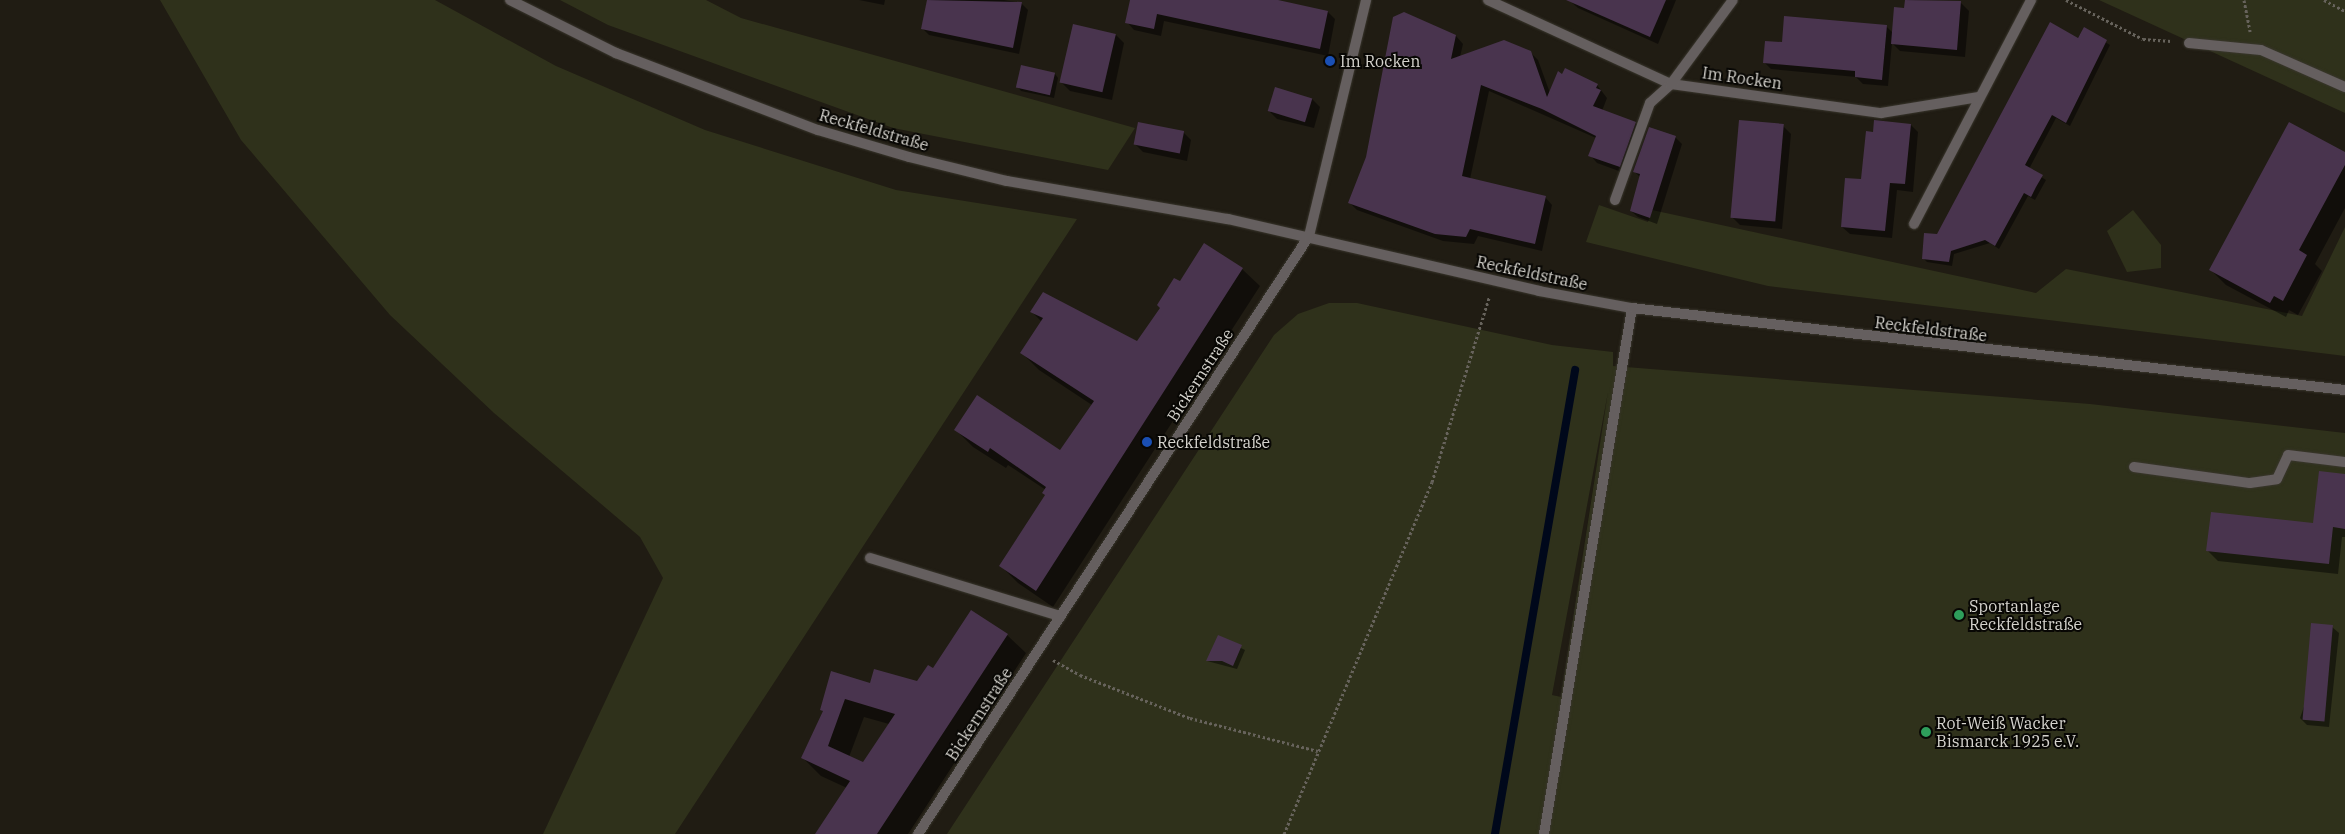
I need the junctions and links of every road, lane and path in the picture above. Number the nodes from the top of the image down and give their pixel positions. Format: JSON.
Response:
{"nodes":[{"id":1,"x":510,"y":0,"type":"edge"},
{"id":2,"x":1366,"y":0,"type":"edge"},
{"id":3,"x":1488,"y":0,"type":"edge"},
{"id":4,"x":1734,"y":0,"type":"edge"},
{"id":5,"x":2031,"y":0,"type":"edge"},
{"id":6,"x":2066,"y":0,"type":"edge"},
{"id":7,"x":2244,"y":0,"type":"edge"},
{"id":8,"x":2324,"y":0,"type":"edge"},
{"id":9,"x":2345,"y":11,"type":"edge"},
{"id":10,"x":2189,"y":43,"type":"joint"},
{"id":11,"x":2253,"y":49,"type":"junction"},
{"id":12,"x":1671,"y":84,"type":"junction"},
{"id":13,"x":2345,"y":87,"type":"edge"},
{"id":14,"x":1979,"y":97,"type":"junction"},
{"id":15,"x":1615,"y":200,"type":"dead end"},
{"id":16,"x":1914,"y":224,"type":"dead end"},
{"id":17,"x":1309,"y":236,"type":"junction"},
{"id":18,"x":1494,"y":281,"type":"junction"},
{"id":19,"x":1632,"y":308,"type":"junction"},
{"id":20,"x":2345,"y":390,"type":"edge"},
{"id":21,"x":2345,"y":462,"type":"edge"},
{"id":22,"x":2134,"y":467,"type":"dead end"},
{"id":23,"x":870,"y":558,"type":"dead end"},
{"id":24,"x":1060,"y":616,"type":"junction"},
{"id":25,"x":1038,"y":651,"type":"junction"},
{"id":26,"x":1318,"y":751,"type":"junction"},
{"id":27,"x":918,"y":834,"type":"edge"},
{"id":28,"x":1284,"y":834,"type":"edge"},
{"id":29,"x":1544,"y":834,"type":"edge"}],
"edges":[{"from":1,"to":17,"type":"street","name":"Reckfeldstraße"},
{"from":2,"to":17,"type":"street","name":"Bickernstraße"},
{"from":3,"to":12,"type":"street","name":"Im Rocken"},
{"from":4,"to":12,"type":"street"},
{"from":5,"to":14,"type":"street"},
{"from":6,"to":10,"type":"path"},
{"from":7,"to":11,"type":"path"},
{"from":8,"to":9,"type":"path"},
{"from":10,"to":11,"type":"street"},
{"from":11,"to":13,"type":"street"},
{"from":12,"to":14,"type":"street","name":"Im Rocken"},
{"from":12,"to":15,"type":"street"},
{"from":14,"to":16,"type":"street"},
{"from":17,"to":18,"type":"street","name":"Reckfeldstraße"},
{"from":17,"to":24,"type":"street","name":"Bickernstraße"},
{"from":18,"to":19,"type":"street","name":"Reckfeldstraße"},
{"from":18,"to":26,"type":"path"},
{"from":19,"to":20,"type":"street","name":"Reckfeldstraße"},
{"from":19,"to":29,"type":"street"},
{"from":21,"to":22,"type":"street"},
{"from":23,"to":24,"type":"street"},
{"from":24,"to":25,"type":"street","name":"Bickernstraße"},
{"from":25,"to":26,"type":"path"},
{"from":25,"to":27,"type":"street","name":"Bickernstraße"},
{"from":26,"to":28,"type":"path"}]}
